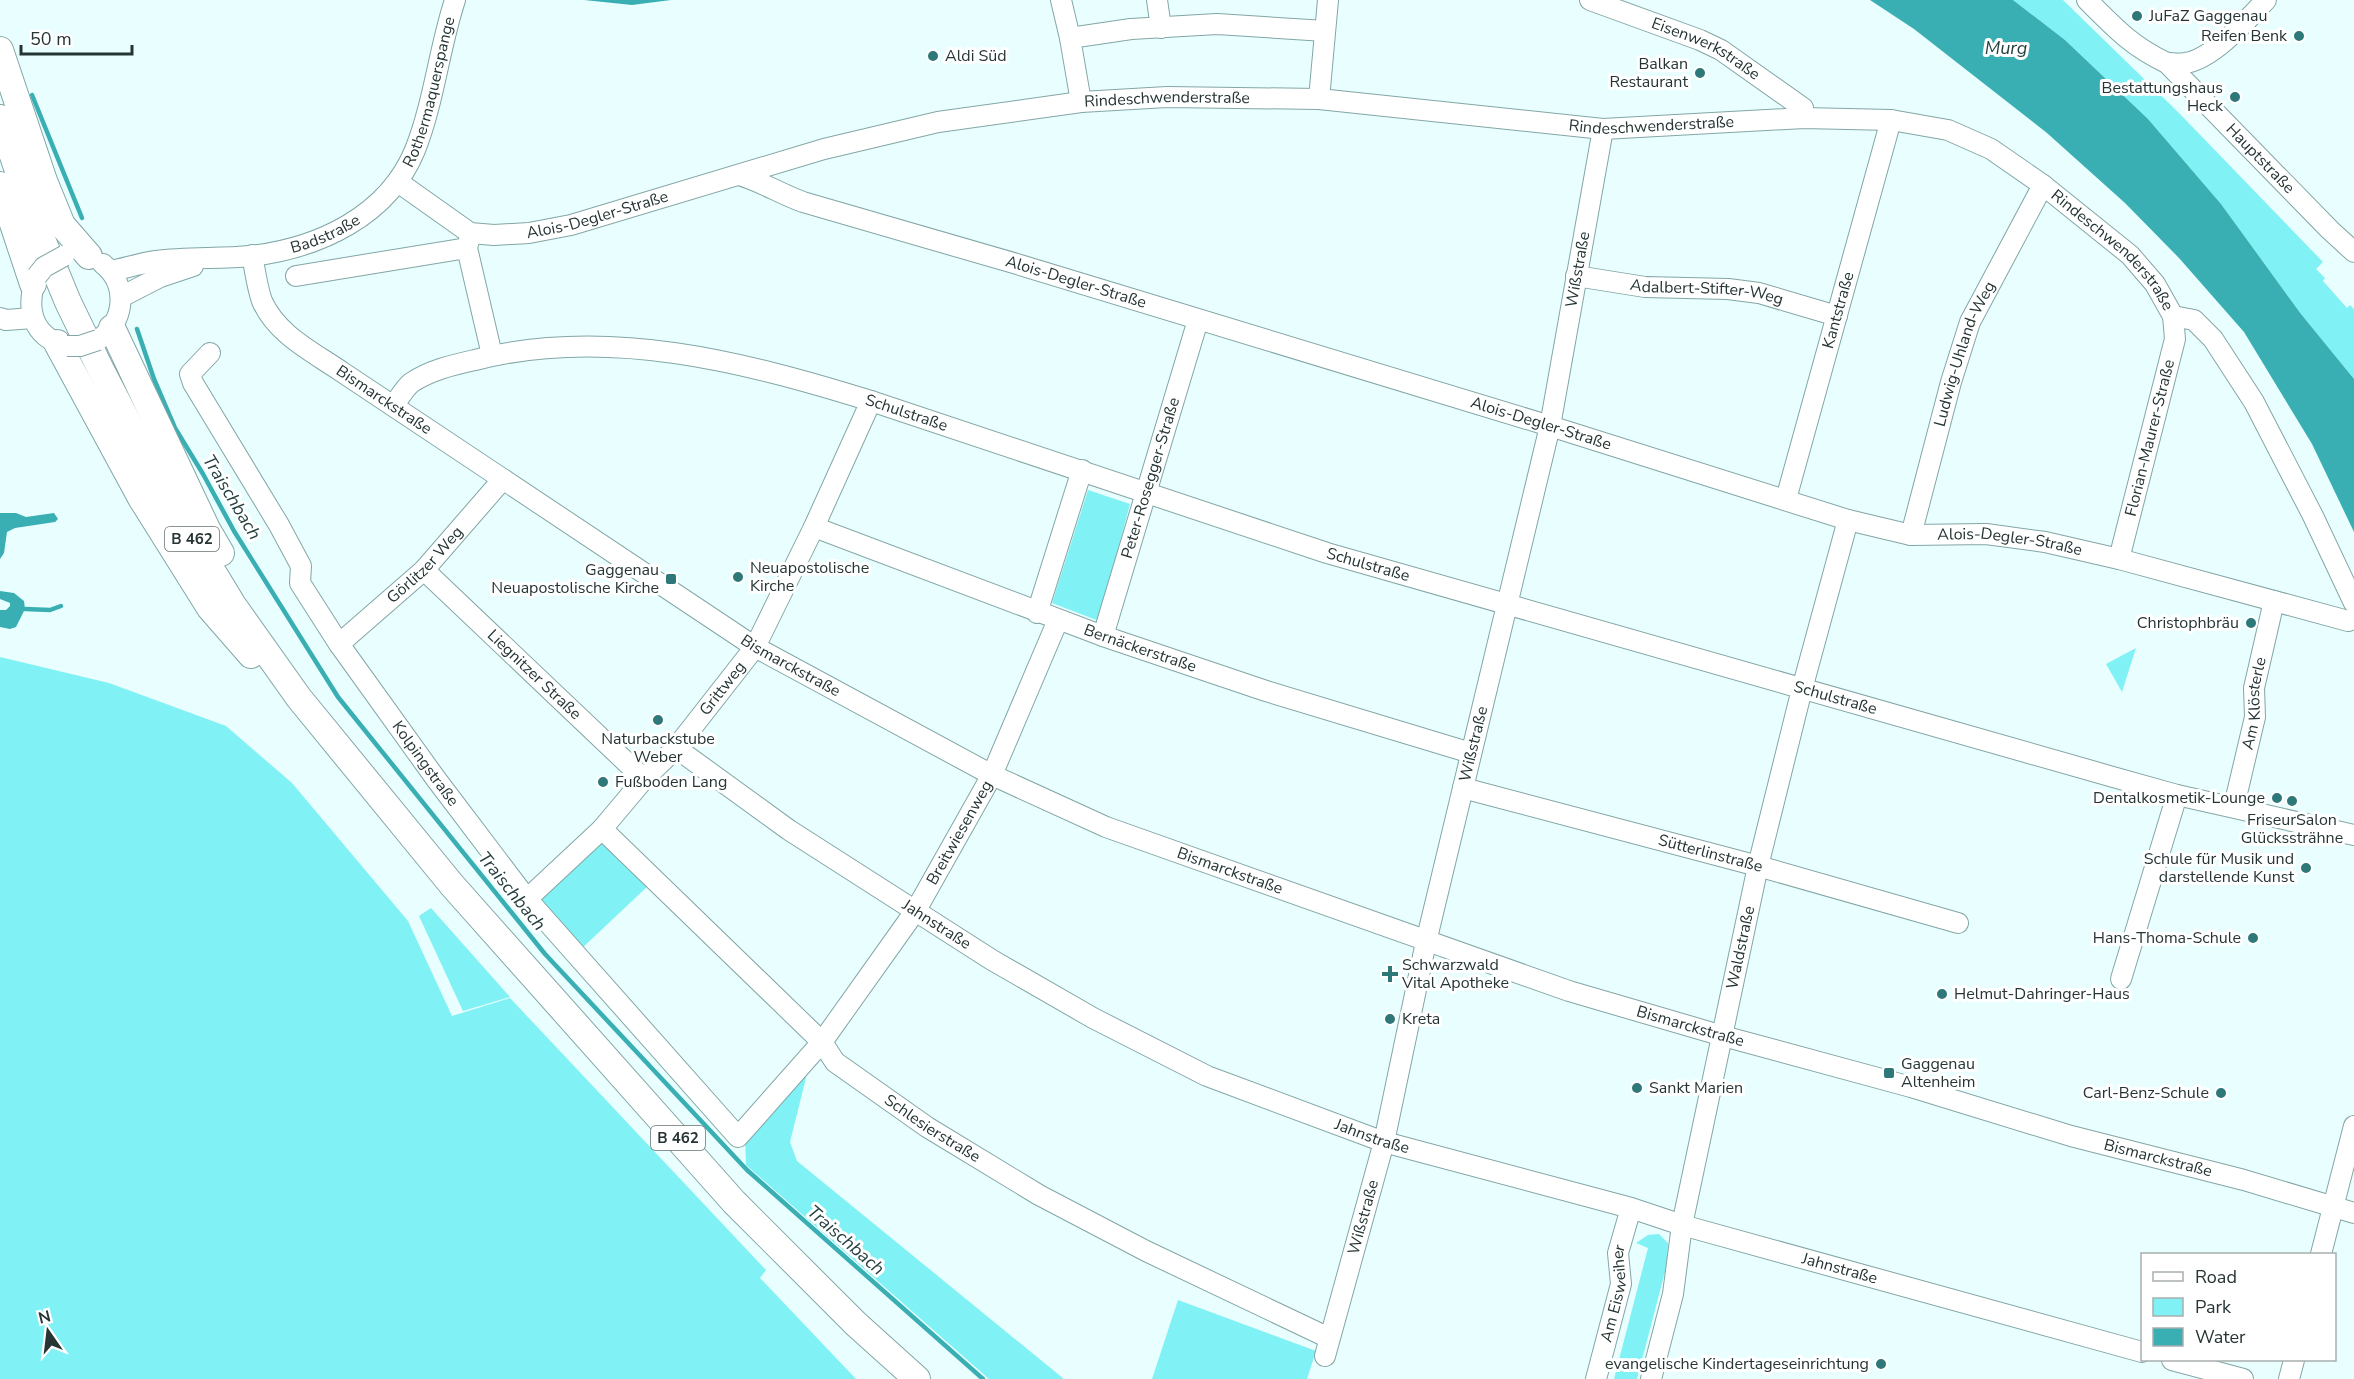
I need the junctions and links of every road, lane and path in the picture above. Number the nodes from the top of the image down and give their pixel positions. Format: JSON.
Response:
{"nodes":[{"id":1,"x":455,"y":0,"type":"edge"},
{"id":2,"x":1061,"y":0,"type":"edge"},
{"id":3,"x":1157,"y":0,"type":"edge"},
{"id":4,"x":1328,"y":0,"type":"edge"},
{"id":5,"x":1590,"y":0,"type":"edge"},
{"id":6,"x":2087,"y":0,"type":"edge"},
{"id":7,"x":2256,"y":3,"type":"edge"},
{"id":8,"x":1161,"y":28,"type":"junction"},
{"id":9,"x":1325,"y":31,"type":"junction"},
{"id":10,"x":1070,"y":38,"type":"junction"},
{"id":11,"x":0,"y":50,"type":"edge"},
{"id":12,"x":2167,"y":63,"type":"junction"},
{"id":13,"x":1319,"y":99,"type":"junction"},
{"id":14,"x":1081,"y":102,"type":"junction"},
{"id":15,"x":0,"y":118,"type":"edge"},
{"id":16,"x":1804,"y":118,"type":"junction"},
{"id":17,"x":1892,"y":120,"type":"junction"},
{"id":18,"x":1603,"y":129,"type":"junction"},
{"id":19,"x":739,"y":175,"type":"junction"},
{"id":20,"x":720,"y":181,"type":"joint"},
{"id":21,"x":398,"y":182,"type":"junction"},
{"id":22,"x":0,"y":185,"type":"edge"},
{"id":23,"x":2043,"y":185,"type":"junction"},
{"id":24,"x":469,"y":241,"type":"junction"},
{"id":25,"x":2354,"y":252,"type":"edge"},
{"id":26,"x":76,"y":256,"type":"junction"},
{"id":27,"x":245,"y":256,"type":"junction"},
{"id":28,"x":111,"y":271,"type":"junction"},
{"id":29,"x":296,"y":276,"type":"dead end"},
{"id":30,"x":1576,"y":276,"type":"junction"},
{"id":31,"x":35,"y":280,"type":"junction"},
{"id":32,"x":121,"y":297,"type":"junction"},
{"id":33,"x":1837,"y":316,"type":"junction"},
{"id":34,"x":2174,"y":316,"type":"junction"},
{"id":35,"x":0,"y":318,"type":"edge"},
{"id":36,"x":33,"y":318,"type":"junction"},
{"id":37,"x":1198,"y":320,"type":"junction"},
{"id":38,"x":105,"y":334,"type":"junction"},
{"id":39,"x":62,"y":345,"type":"junction"},
{"id":40,"x":210,"y":353,"type":"dead end"},
{"id":41,"x":492,"y":355,"type":"junction"},
{"id":42,"x":871,"y":401,"type":"junction"},
{"id":43,"x":394,"y":405,"type":"junction"},
{"id":44,"x":1550,"y":426,"type":"junction"},
{"id":45,"x":1082,"y":470,"type":"junction"},
{"id":46,"x":503,"y":479,"type":"junction"},
{"id":47,"x":1146,"y":491,"type":"junction"},
{"id":48,"x":1786,"y":499,"type":"junction"},
{"id":49,"x":1848,"y":520,"type":"junction"},
{"id":50,"x":814,"y":527,"type":"junction"},
{"id":51,"x":1911,"y":534,"type":"junction"},
{"id":52,"x":2119,"y":559,"type":"junction"},
{"id":53,"x":424,"y":570,"type":"junction"},
{"id":54,"x":2274,"y":601,"type":"junction"},
{"id":55,"x":2354,"y":603,"type":"edge"},
{"id":56,"x":1506,"y":604,"type":"junction"},
{"id":57,"x":1037,"y":613,"type":"junction"},
{"id":58,"x":2354,"y":619,"type":"edge"},
{"id":59,"x":1058,"y":620,"type":"junction"},
{"id":60,"x":1103,"y":636,"type":"junction"},
{"id":61,"x":339,"y":644,"type":"junction"},
{"id":62,"x":755,"y":646,"type":"junction"},
{"id":63,"x":1802,"y":689,"type":"junction"},
{"id":64,"x":298,"y":698,"type":"junction"},
{"id":65,"x":676,"y":748,"type":"junction"},
{"id":66,"x":1471,"y":753,"type":"junction"},
{"id":67,"x":992,"y":775,"type":"junction"},
{"id":68,"x":644,"y":779,"type":"junction"},
{"id":69,"x":1463,"y":788,"type":"junction"},
{"id":70,"x":2177,"y":795,"type":"junction"},
{"id":71,"x":2234,"y":806,"type":"junction"},
{"id":72,"x":602,"y":829,"type":"junction"},
{"id":73,"x":2354,"y":835,"type":"edge"},
{"id":74,"x":1758,"y":866,"type":"junction"},
{"id":75,"x":527,"y":899,"type":"junction"},
{"id":76,"x":916,"y":910,"type":"junction"},
{"id":77,"x":1958,"y":922,"type":"dead end"},
{"id":78,"x":1426,"y":942,"type":"junction"},
{"id":79,"x":2121,"y":979,"type":"dead end"},
{"id":80,"x":1723,"y":1036,"type":"junction"},
{"id":81,"x":822,"y":1042,"type":"junction"},
{"id":82,"x":2354,"y":1126,"type":"edge"},
{"id":83,"x":738,"y":1137,"type":"joint"},
{"id":84,"x":1384,"y":1142,"type":"junction"},
{"id":85,"x":2334,"y":1206,"type":"junction"},
{"id":86,"x":1631,"y":1208,"type":"junction"},
{"id":87,"x":2354,"y":1213,"type":"edge"},
{"id":88,"x":1682,"y":1225,"type":"junction"},
{"id":89,"x":2321,"y":1253,"type":"edge"},
{"id":90,"x":1327,"y":1347,"type":"joint"},
{"id":91,"x":2141,"y":1352,"type":"edge"},
{"id":92,"x":2179,"y":1361,"type":"edge"},
{"id":93,"x":2294,"y":1361,"type":"edge"},
{"id":94,"x":917,"y":1379,"type":"edge"},
{"id":95,"x":1596,"y":1379,"type":"edge"},
{"id":96,"x":1651,"y":1379,"type":"edge"},
{"id":97,"x":2243,"y":1379,"type":"edge"},
{"id":98,"x":2289,"y":1379,"type":"edge"}],
"edges":[{"from":1,"to":21,"type":"street","name":"Rothermaquerspange"},
{"from":2,"to":10,"type":"street"},
{"from":3,"to":8,"type":"street"},
{"from":4,"to":9,"type":"street"},
{"from":5,"to":16,"type":"street","name":"Eisenwerkstraße"},
{"from":6,"to":12,"type":"street"},
{"from":7,"to":12,"type":"street"},
{"from":8,"to":9,"type":"street"},
{"from":8,"to":10,"type":"street"},
{"from":9,"to":13,"type":"street"},
{"from":10,"to":14,"type":"street"},
{"from":11,"to":26,"type":"main road"},
{"from":12,"to":25,"type":"street","name":"Hauptstraße"},
{"from":13,"to":14,"type":"street","name":"Rindeschwenderstraße"},
{"from":13,"to":18,"type":"street","name":"Rindeschwenderstraße"},
{"from":14,"to":19,"type":"street","name":"Rindeschwenderstraße"},
{"from":15,"to":64,"type":"main road","number":"B 462"},
{"from":16,"to":17,"type":"street","name":"Rindeschwenderstraße"},
{"from":16,"to":18,"type":"street","name":"Rindeschwenderstraße"},
{"from":17,"to":23,"type":"street","name":"Rindeschwenderstraße"},
{"from":17,"to":33,"type":"street","name":"Kantstraße"},
{"from":18,"to":30,"type":"street","name":"Wißstraße"},
{"from":19,"to":20,"type":"street","name":"Rindeschwenderstraße"},
{"from":19,"to":37,"type":"street","name":"Alois-Degler-Straße"},
{"from":20,"to":24,"type":"street","name":"Alois-Degler-Straße"},
{"from":21,"to":24,"type":"street"},
{"from":21,"to":27,"type":"street","name":"Badstraße"},
{"from":22,"to":31,"type":"main road"},
{"from":23,"to":34,"type":"street","name":"Rindeschwenderstraße"},
{"from":23,"to":51,"type":"street","name":"Ludwig-Uhland-Weg"},
{"from":24,"to":29,"type":"street","name":"Alois-Degler-Straße"},
{"from":24,"to":41,"type":"street"},
{"from":26,"to":28,"type":"street"},
{"from":26,"to":31,"type":"street","bridge":true},
{"from":27,"to":28,"type":"street","name":"Badstraße"},
{"from":27,"to":32,"type":"street","name":"Badstraße"},
{"from":27,"to":43,"type":"street","name":"Bismarckstraße"},
{"from":28,"to":32,"type":"street"},
{"from":30,"to":33,"type":"street","name":"Adalbert-Stifter-Weg"},
{"from":30,"to":44,"type":"street","name":"Wißstraße"},
{"from":31,"to":36,"type":"street"},
{"from":32,"to":38,"type":"street"},
{"from":33,"to":48,"type":"street","name":"Kantstraße"},
{"from":34,"to":52,"type":"street","name":"Florian-Maurer-Straße"},
{"from":34,"to":55,"type":"street","name":"Rindeschwenderstraße"},
{"from":35,"to":36,"type":"street"},
{"from":36,"to":39,"type":"street"},
{"from":37,"to":44,"type":"street","name":"Alois-Degler-Straße"},
{"from":37,"to":47,"type":"street","name":"Peter-Rosegger-Straße"},
{"from":38,"to":39,"type":"street","bridge":true},
{"from":38,"to":64,"type":"main road"},
{"from":39,"to":64,"type":"main road"},
{"from":40,"to":61,"type":"street","name":"Kolpingstraße"},
{"from":41,"to":42,"type":"street","name":"Schulstraße"},
{"from":41,"to":43,"type":"street","name":"Schulstraße"},
{"from":42,"to":45,"type":"street","name":"Schulstraße"},
{"from":42,"to":50,"type":"street","name":"Grittweg"},
{"from":43,"to":46,"type":"street","name":"Bismarckstraße"},
{"from":44,"to":48,"type":"street","name":"Alois-Degler-Straße"},
{"from":44,"to":56,"type":"street","name":"Wißstraße"},
{"from":45,"to":47,"type":"street","name":"Schulstraße"},
{"from":45,"to":57,"type":"street"},
{"from":46,"to":53,"type":"street","name":"Görlitzer Weg"},
{"from":46,"to":62,"type":"street","name":"Bismarckstraße"},
{"from":47,"to":56,"type":"street","name":"Schulstraße"},
{"from":47,"to":60,"type":"street","name":"Peter-Rosegger-Straße"},
{"from":48,"to":49,"type":"street","name":"Alois-Degler-Straße"},
{"from":49,"to":51,"type":"street","name":"Alois-Degler-Straße"},
{"from":49,"to":63,"type":"street","name":"Waldstraße"},
{"from":50,"to":57,"type":"street","name":"Bernäckerstraße"},
{"from":50,"to":62,"type":"street","name":"Grittweg"},
{"from":51,"to":52,"type":"street","name":"Alois-Degler-Straße"},
{"from":52,"to":54,"type":"street","name":"Alois-Degler-Straße"},
{"from":53,"to":61,"type":"street","name":"Görlitzer Weg"},
{"from":53,"to":68,"type":"street","name":"Liegnitzer Straße"},
{"from":54,"to":58,"type":"street","name":"Alois-Degler-Straße"},
{"from":54,"to":71,"type":"street","name":"Am Klösterle"},
{"from":56,"to":63,"type":"street","name":"Schulstraße"},
{"from":56,"to":66,"type":"street","name":"Wißstraße"},
{"from":57,"to":59,"type":"street","name":"Bernäckerstraße"},
{"from":59,"to":60,"type":"street","name":"Bernäckerstraße"},
{"from":59,"to":67,"type":"street","name":"Breitwiesenweg"},
{"from":60,"to":66,"type":"street","name":"Bernäckerstraße"},
{"from":61,"to":75,"type":"street","name":"Kolpingstraße"},
{"from":62,"to":65,"type":"street","name":"Grittweg"},
{"from":62,"to":67,"type":"street","name":"Bismarckstraße"},
{"from":63,"to":70,"type":"street","name":"Schulstraße"},
{"from":63,"to":74,"type":"street","name":"Waldstraße"},
{"from":64,"to":94,"type":"main road","number":"B 462"},
{"from":65,"to":68,"type":"street","name":"Grittweg"},
{"from":65,"to":76,"type":"street","name":"Jahnstraße"},
{"from":66,"to":69,"type":"street","name":"Wißstraße"},
{"from":67,"to":76,"type":"street","name":"Breitwiesenweg"},
{"from":67,"to":78,"type":"street","name":"Bismarckstraße"},
{"from":68,"to":72,"type":"street","name":"Grittweg"},
{"from":69,"to":74,"type":"street","name":"Sütterlinstraße"},
{"from":69,"to":78,"type":"street","name":"Wißstraße"},
{"from":70,"to":71,"type":"street","name":"Schulstraße"},
{"from":70,"to":79,"type":"street"},
{"from":71,"to":73,"type":"street","name":"Schulstraße"},
{"from":72,"to":75,"type":"street","name":"Grittweg"},
{"from":72,"to":81,"type":"street","name":"Schlesierstraße"},
{"from":74,"to":77,"type":"street","name":"Sütterlinstraße"},
{"from":74,"to":80,"type":"street","name":"Waldstraße"},
{"from":75,"to":83,"type":"street","name":"Kolpingstraße"},
{"from":76,"to":81,"type":"street","name":"Breitwiesenweg"},
{"from":76,"to":84,"type":"street","name":"Jahnstraße"},
{"from":78,"to":80,"type":"street","name":"Bismarckstraße"},
{"from":78,"to":84,"type":"street","name":"Wißstraße"},
{"from":80,"to":85,"type":"street","name":"Bismarckstraße"},
{"from":80,"to":88,"type":"street","name":"Waldstraße"},
{"from":81,"to":83,"type":"street","name":"Breitwiesenweg"},
{"from":81,"to":90,"type":"street","name":"Schlesierstraße"},
{"from":82,"to":85,"type":"street"},
{"from":84,"to":86,"type":"street","name":"Jahnstraße"},
{"from":84,"to":90,"type":"street","name":"Wißstraße"},
{"from":85,"to":87,"type":"street","name":"Bismarckstraße"},
{"from":85,"to":89,"type":"street"},
{"from":86,"to":88,"type":"street","name":"Jahnstraße"},
{"from":86,"to":95,"type":"street","name":"Am Eisweiher"},
{"from":88,"to":91,"type":"street","name":"Jahnstraße"},
{"from":88,"to":96,"type":"street","name":"Waldstraße"},
{"from":92,"to":97,"type":"street"},
{"from":93,"to":98,"type":"street"}]}
